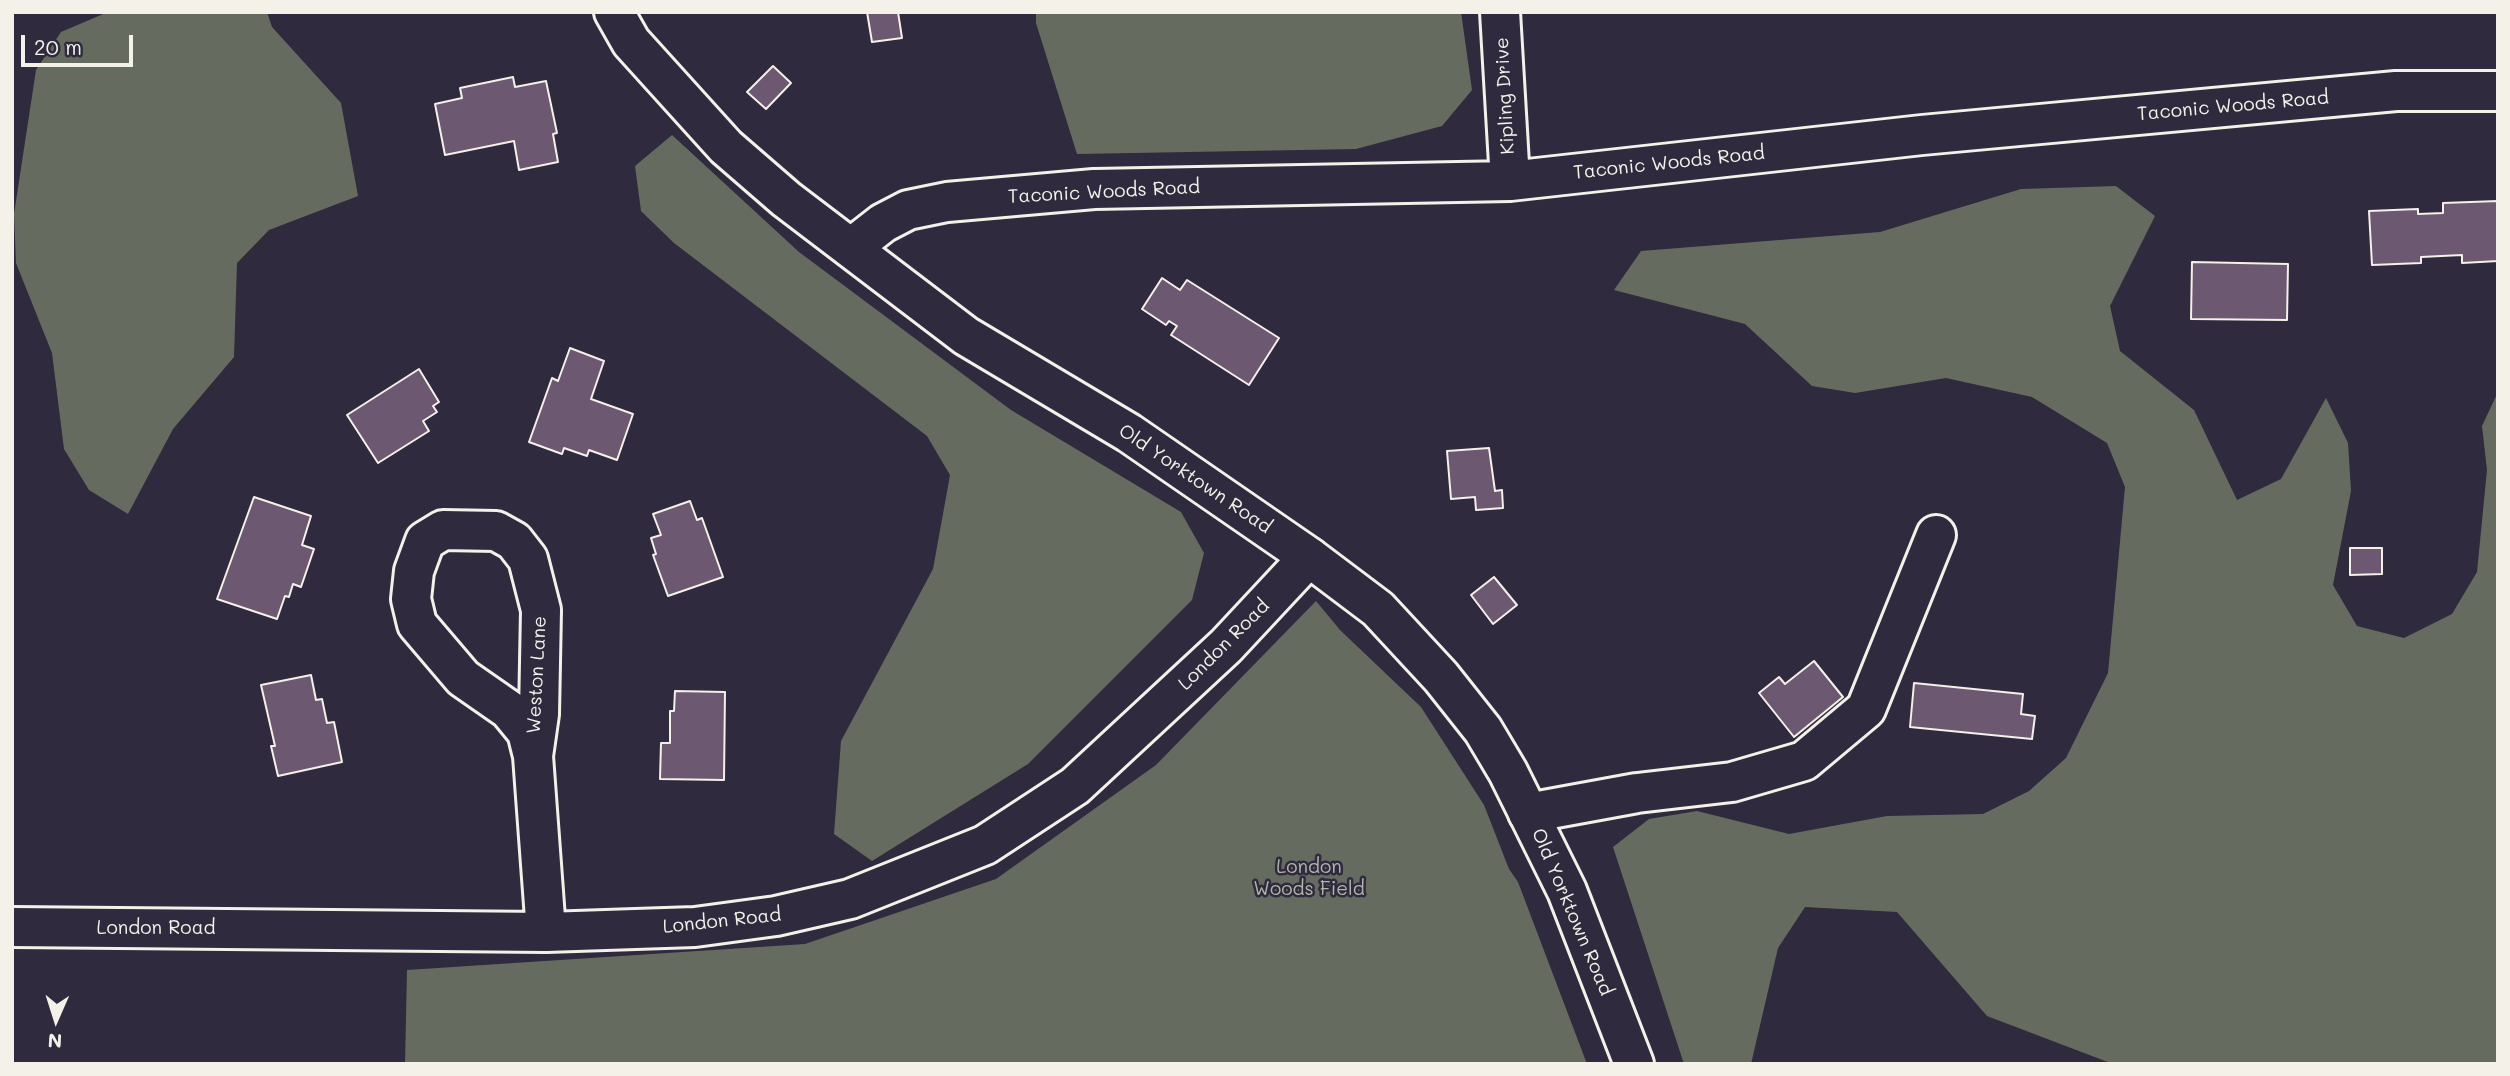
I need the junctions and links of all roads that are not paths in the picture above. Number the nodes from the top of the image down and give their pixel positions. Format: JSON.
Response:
{"nodes":[{"id":1,"x":614,"y":12,"type":"edge"},
{"id":2,"x":1500,"y":12,"type":"edge"},
{"id":3,"x":2498,"y":91,"type":"edge"},
{"id":4,"x":1510,"y":181,"type":"junction"},
{"id":5,"x":851,"y":248,"type":"junction"},
{"id":6,"x":1936,"y":535,"type":"dead end"},
{"id":7,"x":1309,"y":557,"type":"junction"},
{"id":8,"x":533,"y":756,"type":"junction"},
{"id":9,"x":1528,"y":813,"type":"junction"},
{"id":10,"x":12,"y":927,"type":"edge"},
{"id":11,"x":546,"y":932,"type":"junction"},
{"id":12,"x":1634,"y":1064,"type":"edge"}],
"edges":[{"from":1,"to":5,"type":"street","name":"Old Yorktown Road"},
{"from":2,"to":4,"type":"street","name":"Kipling Drive"},
{"from":3,"to":4,"type":"street","name":"Taconic Woods Road"},
{"from":4,"to":5,"type":"street","name":"Taconic Woods Road"},
{"from":5,"to":7,"type":"street","name":"Old Yorktown Road"},
{"from":6,"to":9,"type":"street"},
{"from":7,"to":9,"type":"street","name":"Old Yorktown Road"},
{"from":7,"to":11,"type":"street","name":"London Road"},
{"from":8,"to":8,"type":"street","name":"Weston Lane"},
{"from":8,"to":11,"type":"street","name":"Weston Lane"},
{"from":9,"to":12,"type":"street","name":"Old Yorktown Road"},
{"from":10,"to":11,"type":"street","name":"London Road"}]}
